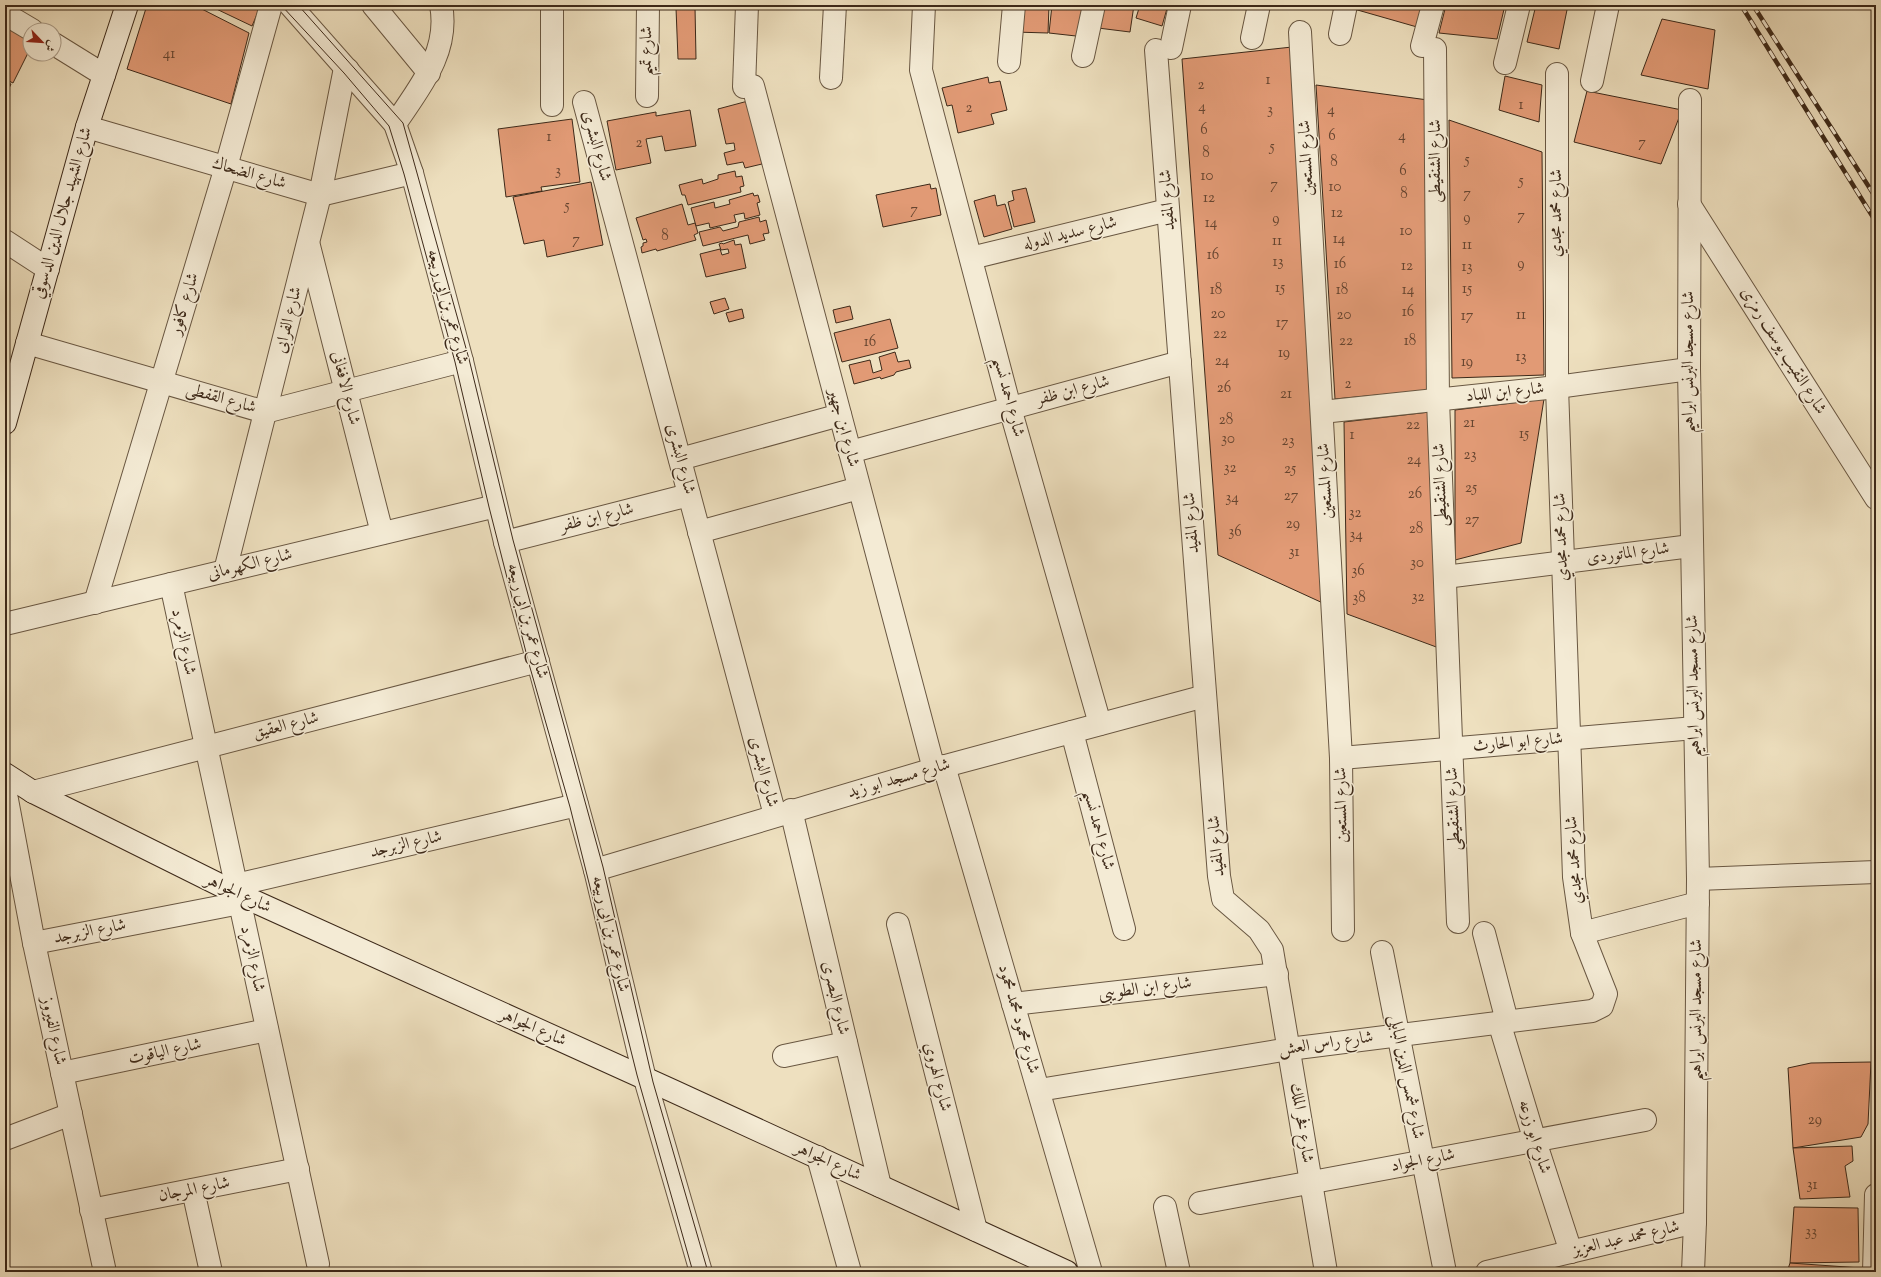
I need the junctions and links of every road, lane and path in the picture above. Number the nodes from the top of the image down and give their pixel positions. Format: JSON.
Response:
{"nodes":[{"id":1,"x":127,"y":5,"type":"edge"},
{"id":2,"x":271,"y":5,"type":"edge"},
{"id":3,"x":290,"y":5,"type":"edge"},
{"id":4,"x":373,"y":5,"type":"edge"},
{"id":5,"x":441,"y":5,"type":"edge"},
{"id":6,"x":552,"y":5,"type":"edge"},
{"id":7,"x":648,"y":5,"type":"edge"},
{"id":8,"x":748,"y":5,"type":"edge"},
{"id":9,"x":835,"y":5,"type":"edge"},
{"id":10,"x":924,"y":5,"type":"edge"},
{"id":11,"x":1014,"y":5,"type":"edge"},
{"id":12,"x":1094,"y":5,"type":"edge"},
{"id":13,"x":1180,"y":5,"type":"edge"},
{"id":14,"x":1259,"y":5,"type":"edge"},
{"id":15,"x":1346,"y":5,"type":"edge"},
{"id":16,"x":1433,"y":5,"type":"edge"},
{"id":17,"x":1519,"y":5,"type":"edge"},
{"id":18,"x":1608,"y":5,"type":"edge"},
{"id":19,"x":5,"y":14,"type":"edge"},
{"id":20,"x":22,"y":24,"type":"edge"},
{"id":21,"x":1300,"y":32,"type":"dead end"},
{"id":22,"x":1340,"y":34,"type":"dead end"},
{"id":23,"x":1252,"y":38,"type":"dead end"},
{"id":24,"x":62,"y":49,"type":"edge"},
{"id":25,"x":1083,"y":56,"type":"dead end"},
{"id":26,"x":1009,"y":62,"type":"dead end"},
{"id":27,"x":1506,"y":63,"type":"dead end"},
{"id":28,"x":348,"y":70,"type":"junction"},
{"id":29,"x":430,"y":73,"type":"junction"},
{"id":30,"x":1557,"y":74,"type":"dead end"},
{"id":31,"x":104,"y":75,"type":"junction"},
{"id":32,"x":831,"y":78,"type":"dead end"},
{"id":33,"x":1592,"y":81,"type":"dead end"},
{"id":34,"x":646,"y":96,"type":"dead end"},
{"id":35,"x":1690,"y":100,"type":"dead end"},
{"id":36,"x":584,"y":102,"type":"dead end"},
{"id":37,"x":552,"y":105,"type":"dead end"},
{"id":38,"x":395,"y":124,"type":"junction"},
{"id":39,"x":87,"y":127,"type":"junction"},
{"id":40,"x":226,"y":167,"type":"junction"},
{"id":41,"x":412,"y":173,"type":"junction"},
{"id":42,"x":320,"y":195,"type":"junction"},
{"id":43,"x":1689,"y":204,"type":"junction"},
{"id":44,"x":1168,"y":210,"type":"junction"},
{"id":45,"x":5,"y":241,"type":"edge"},
{"id":46,"x":308,"y":243,"type":"junction"},
{"id":47,"x":971,"y":258,"type":"junction"},
{"id":48,"x":48,"y":269,"type":"junction"},
{"id":49,"x":27,"y":343,"type":"junction"},
{"id":50,"x":462,"y":361,"type":"junction"},
{"id":51,"x":1180,"y":362,"type":"junction"},
{"id":52,"x":1689,"y":369,"type":"junction"},
{"id":53,"x":162,"y":382,"type":"junction"},
{"id":54,"x":1557,"y":387,"type":"junction"},
{"id":55,"x":346,"y":391,"type":"junction"},
{"id":56,"x":1438,"y":400,"type":"junction"},
{"id":57,"x":1010,"y":408,"type":"junction"},
{"id":58,"x":265,"y":412,"type":"junction"},
{"id":59,"x":1322,"y":412,"type":"junction"},
{"id":60,"x":840,"y":415,"type":"junction"},
{"id":61,"x":5,"y":423,"type":"edge"},
{"id":62,"x":850,"y":452,"type":"junction"},
{"id":63,"x":680,"y":459,"type":"junction"},
{"id":64,"x":859,"y":488,"type":"junction"},
{"id":65,"x":689,"y":495,"type":"junction"},
{"id":66,"x":1876,"y":498,"type":"edge"},
{"id":67,"x":496,"y":506,"type":"junction"},
{"id":68,"x":699,"y":532,"type":"junction"},
{"id":69,"x":382,"y":533,"type":"junction"},
{"id":70,"x":505,"y":542,"type":"junction"},
{"id":71,"x":1691,"y":546,"type":"junction"},
{"id":72,"x":1563,"y":562,"type":"junction"},
{"id":73,"x":225,"y":571,"type":"junction"},
{"id":74,"x":1445,"y":577,"type":"junction"},
{"id":75,"x":171,"y":584,"type":"junction"},
{"id":76,"x":96,"y":603,"type":"junction"},
{"id":77,"x":5,"y":624,"type":"edge"},
{"id":78,"x":538,"y":661,"type":"junction"},
{"id":79,"x":1205,"y":696,"type":"junction"},
{"id":80,"x":1100,"y":724,"type":"junction"},
{"id":81,"x":1695,"y":728,"type":"junction"},
{"id":82,"x":1072,"y":732,"type":"junction"},
{"id":83,"x":1569,"y":738,"type":"junction"},
{"id":84,"x":206,"y":746,"type":"junction"},
{"id":85,"x":1451,"y":749,"type":"junction"},
{"id":86,"x":1341,"y":758,"type":"junction"},
{"id":87,"x":939,"y":768,"type":"junction"},
{"id":88,"x":5,"y":774,"type":"edge"},
{"id":89,"x":5,"y":789,"type":"edge"},
{"id":90,"x":33,"y":792,"type":"junction"},
{"id":91,"x":577,"y":805,"type":"junction"},
{"id":92,"x":783,"y":813,"type":"junction"},
{"id":93,"x":595,"y":870,"type":"junction"},
{"id":94,"x":1876,"y":872,"type":"edge"},
{"id":95,"x":1698,"y":878,"type":"junction"},
{"id":96,"x":238,"y":894,"type":"junction"},
{"id":97,"x":1698,"y":903,"type":"junction"},
{"id":98,"x":1458,"y":922,"type":"dead end"},
{"id":99,"x":898,"y":924,"type":"dead end"},
{"id":100,"x":1124,"y":929,"type":"dead end"},
{"id":101,"x":1343,"y":930,"type":"dead end"},
{"id":102,"x":1484,"y":933,"type":"dead end"},
{"id":103,"x":1582,"y":933,"type":"junction"},
{"id":104,"x":34,"y":943,"type":"junction"},
{"id":105,"x":1382,"y":952,"type":"dead end"},
{"id":106,"x":1277,"y":974,"type":"junction"},
{"id":107,"x":1606,"y":994,"type":"joint"},
{"id":108,"x":1013,"y":1004,"type":"junction"},
{"id":109,"x":1503,"y":1022,"type":"junction"},
{"id":110,"x":267,"y":1030,"type":"junction"},
{"id":111,"x":1398,"y":1035,"type":"junction"},
{"id":112,"x":846,"y":1043,"type":"junction"},
{"id":113,"x":1289,"y":1049,"type":"junction"},
{"id":114,"x":784,"y":1056,"type":"dead end"},
{"id":115,"x":62,"y":1073,"type":"junction"},
{"id":116,"x":645,"y":1079,"type":"junction"},
{"id":117,"x":1039,"y":1090,"type":"junction"},
{"id":118,"x":71,"y":1114,"type":"junction"},
{"id":119,"x":1645,"y":1120,"type":"dead end"},
{"id":120,"x":5,"y":1139,"type":"edge"},
{"id":121,"x":1534,"y":1141,"type":"junction"},
{"id":122,"x":818,"y":1157,"type":"junction"},
{"id":123,"x":1423,"y":1162,"type":"junction"},
{"id":124,"x":298,"y":1169,"type":"junction"},
{"id":125,"x":1311,"y":1182,"type":"junction"},
{"id":126,"x":880,"y":1186,"type":"junction"},
{"id":127,"x":193,"y":1190,"type":"junction"},
{"id":128,"x":1876,"y":1194,"type":"edge"},
{"id":129,"x":1200,"y":1203,"type":"dead end"},
{"id":130,"x":1165,"y":1207,"type":"dead end"},
{"id":131,"x":91,"y":1210,"type":"junction"},
{"id":132,"x":1695,"y":1222,"type":"junction"},
{"id":133,"x":976,"y":1230,"type":"junction"},
{"id":134,"x":1571,"y":1252,"type":"junction"},
{"id":135,"x":318,"y":1264,"type":"dead end"},
{"id":136,"x":105,"y":1272,"type":"edge"},
{"id":137,"x":211,"y":1272,"type":"edge"},
{"id":138,"x":701,"y":1272,"type":"edge"},
{"id":139,"x":850,"y":1272,"type":"edge"},
{"id":140,"x":1067,"y":1272,"type":"edge"},
{"id":141,"x":1091,"y":1272,"type":"edge"},
{"id":142,"x":1179,"y":1272,"type":"edge"},
{"id":143,"x":1326,"y":1272,"type":"edge"},
{"id":144,"x":1445,"y":1272,"type":"edge"},
{"id":145,"x":1487,"y":1272,"type":"edge"},
{"id":146,"x":1693,"y":1272,"type":"edge"},
{"id":147,"x":1874,"y":1272,"type":"edge"}],
"edges":[{"from":1,"to":31,"type":"street","name":"شارع الشهيد جلال الدين الدسوقي"},
{"from":2,"to":40,"type":"street","name":"شارع كافور"},
{"from":3,"to":28,"type":"street","name":"شارع عمر بن ابى ربيعه"},
{"from":4,"to":29,"type":"street"},
{"from":5,"to":29,"type":"street"},
{"from":6,"to":37,"type":"street"},
{"from":7,"to":34,"type":"street","name":"شارع تميم"},
{"from":8,"to":60,"type":"street","name":"شارع ابن جهير"},
{"from":9,"to":32,"type":"street"},
{"from":10,"to":47,"type":"street","name":"شارع احمد نسيم"},
{"from":11,"to":26,"type":"street"},
{"from":12,"to":25,"type":"street"},
{"from":13,"to":44,"type":"street","name":"شارع المفيد"},
{"from":14,"to":23,"type":"street"},
{"from":15,"to":22,"type":"street"},
{"from":16,"to":56,"type":"street","name":"شارع الشنقيطى"},
{"from":17,"to":27,"type":"street"},
{"from":18,"to":33,"type":"street"},
{"from":19,"to":20,"type":"street"},
{"from":21,"to":59,"type":"street","name":"شارع المستعين"},
{"from":24,"to":31,"type":"street"},
{"from":28,"to":38,"type":"street","name":"شارع عمر بن ابى ربيعه"},
{"from":28,"to":42,"type":"street","name":"شارع الفرابى"},
{"from":29,"to":38,"type":"street"},
{"from":30,"to":54,"type":"street","name":"شارع محمد مجدي"},
{"from":31,"to":39,"type":"street","name":"شارع الشهيد جلال الدين الدسوقي"},
{"from":35,"to":43,"type":"street","name":"شارع مسجد البرنس ابراهيم"},
{"from":36,"to":63,"type":"street","name":"شارع البشرى"},
{"from":38,"to":41,"type":"street","name":"شارع عمر بن ابى ربيعه"},
{"from":39,"to":40,"type":"street","name":"شارع الضحاك"},
{"from":39,"to":48,"type":"street","name":"شارع الشهيد جلال الدين الدسوقي"},
{"from":40,"to":42,"type":"street","name":"شارع الضحاك"},
{"from":40,"to":53,"type":"street","name":"شارع كافور"},
{"from":41,"to":42,"type":"street"},
{"from":41,"to":50,"type":"street","name":"شارع عمر بن ابى ربيعه"},
{"from":42,"to":46,"type":"street","name":"شارع الفرابى"},
{"from":43,"to":52,"type":"street","name":"شارع مسجد البرنس ابراهيم"},
{"from":43,"to":66,"type":"street","name":"شارع النقيب يوسف رمزى"},
{"from":44,"to":47,"type":"street","name":"شارع سديد الدوله"},
{"from":44,"to":51,"type":"street","name":"شارع المفيد"},
{"from":45,"to":48,"type":"street"},
{"from":46,"to":55,"type":"street","name":"شارع الافغانى"},
{"from":46,"to":58,"type":"street","name":"شارع الفرابى"},
{"from":47,"to":57,"type":"street","name":"شارع احمد نسيم"},
{"from":48,"to":49,"type":"street","name":"شارع الشهيد جلال الدين الدسوقي"},
{"from":49,"to":53,"type":"street","name":"شارع القفطى"},
{"from":49,"to":61,"type":"street","name":"شارع الشهيد جلال الدين الدسوقي"},
{"from":50,"to":55,"type":"street","name":"شارع القفطى"},
{"from":50,"to":67,"type":"street","name":"شارع عمر بن ابى ربيعه"},
{"from":51,"to":57,"type":"street","name":"شارع ابن ظفر"},
{"from":51,"to":79,"type":"street","name":"شارع المفيد"},
{"from":52,"to":54,"type":"street","name":"شارع ابن اللباد"},
{"from":52,"to":71,"type":"street","name":"شارع مسجد البرنس ابراهيم"},
{"from":53,"to":58,"type":"street","name":"شارع القفطى"},
{"from":53,"to":76,"type":"street","name":"شارع كافور"},
{"from":54,"to":56,"type":"street","name":"شارع ابن اللباد"},
{"from":54,"to":72,"type":"street","name":"شارع محمد مجدي"},
{"from":55,"to":58,"type":"street","name":"شارع القفطى"},
{"from":55,"to":69,"type":"street","name":"شارع الافغانى"},
{"from":56,"to":59,"type":"street","name":"شارع ابن اللباد"},
{"from":56,"to":74,"type":"street","name":"شارع الشنقيطى"},
{"from":57,"to":62,"type":"street","name":"شارع ابن ظفر"},
{"from":57,"to":80,"type":"street","name":"شارع احمد نسيم"},
{"from":58,"to":73,"type":"street","name":"شارع الفرابى"},
{"from":59,"to":86,"type":"street","name":"شارع المستعين"},
{"from":60,"to":62,"type":"street","name":"شارع ابن جهير"},
{"from":60,"to":63,"type":"street"},
{"from":62,"to":64,"type":"street","name":"شارع ابن جهير"},
{"from":63,"to":65,"type":"street","name":"شارع البشرى"},
{"from":64,"to":68,"type":"street"},
{"from":64,"to":87,"type":"street","name":"شارع ابن جهير"},
{"from":65,"to":68,"type":"street","name":"شارع البشرى"},
{"from":65,"to":70,"type":"street","name":"شارع ابن ظفر"},
{"from":67,"to":69,"type":"street","name":"شارع الكهرمانى"},
{"from":67,"to":70,"type":"street","name":"شارع عمر بن ابى ربيعه"},
{"from":68,"to":92,"type":"street","name":"شارع البشرى"},
{"from":69,"to":73,"type":"street","name":"شارع الكهرمانى"},
{"from":70,"to":78,"type":"street","name":"شارع عمر بن ابى ربيعه"},
{"from":71,"to":72,"type":"street","name":"شارع الماتوردى"},
{"from":71,"to":81,"type":"street","name":"شارع مسجد البرنس ابراهيم"},
{"from":72,"to":74,"type":"street","name":"شارع الماتوردى"},
{"from":72,"to":83,"type":"street","name":"شارع محمد مجدي"},
{"from":73,"to":75,"type":"street","name":"شارع الكهرمانى"},
{"from":74,"to":85,"type":"street","name":"شارع الشنقيطى"},
{"from":75,"to":76,"type":"street","name":"شارع الكهرمانى"},
{"from":75,"to":84,"type":"street","name":"شارع الزمرد"},
{"from":76,"to":77,"type":"street","name":"شارع الكهرمانى"},
{"from":78,"to":84,"type":"street","name":"شارع العقيق"},
{"from":78,"to":91,"type":"street","name":"شارع عمر بن ابى ربيعه"},
{"from":79,"to":80,"type":"street","name":"شارع مسجد ابو زيد"},
{"from":79,"to":106,"type":"street","name":"شارع المفيد"},
{"from":80,"to":82,"type":"street","name":"شارع مسجد ابو زيد"},
{"from":81,"to":83,"type":"street","name":"شارع ابو الحارث"},
{"from":81,"to":95,"type":"street","name":"شارع مسجد البرنس ابراهيم"},
{"from":82,"to":87,"type":"street","name":"شارع مسجد ابو زيد"},
{"from":82,"to":100,"type":"street","name":"شارع احمد نسيم"},
{"from":83,"to":85,"type":"street","name":"شارع ابو الحارث"},
{"from":83,"to":103,"type":"street","name":"شارع محمد مجدي"},
{"from":84,"to":90,"type":"street","name":"شارع العقيق"},
{"from":84,"to":96,"type":"street","name":"شارع الزمرد"},
{"from":85,"to":86,"type":"street","name":"شارع ابو الحارث"},
{"from":85,"to":98,"type":"street","name":"شارع الشنقيطى"},
{"from":86,"to":101,"type":"street","name":"شارع المستعين"},
{"from":87,"to":92,"type":"street","name":"شارع مسجد ابو زيد"},
{"from":87,"to":108,"type":"street","name":"شارع محمود محمد محمود"},
{"from":88,"to":90,"type":"street","name":"شارع الجواهر"},
{"from":89,"to":104,"type":"street","name":"شارع الفيروز"},
{"from":90,"to":96,"type":"street","name":"شارع الجواهر"},
{"from":91,"to":93,"type":"street","name":"شارع عمر بن ابى ربيعه"},
{"from":91,"to":96,"type":"street","name":"شارع الزبرجد"},
{"from":92,"to":93,"type":"street","name":"شارع مسجد ابو زيد"},
{"from":92,"to":112,"type":"street","name":"شارع البصرى"},
{"from":93,"to":116,"type":"street","name":"شارع عمر بن ابى ربيعه"},
{"from":94,"to":95,"type":"street"},
{"from":95,"to":97,"type":"street","name":"شارع مسجد البرنس ابراهيم"},
{"from":96,"to":104,"type":"street","name":"شارع الزبرجد"},
{"from":96,"to":110,"type":"street","name":"شارع الزمرد"},
{"from":96,"to":116,"type":"street","name":"شارع الجواهر"},
{"from":97,"to":103,"type":"street"},
{"from":97,"to":132,"type":"street","name":"شارع مسجد البرنس ابراهيم"},
{"from":99,"to":133,"type":"street","name":"شارع الهروي"},
{"from":102,"to":109,"type":"street","name":"شارع ابو زرعه"},
{"from":103,"to":107,"type":"street","name":"شارع محمد مجدي"},
{"from":104,"to":115,"type":"street","name":"شارع الفيروز"},
{"from":105,"to":111,"type":"street","name":"شارع شمس الدين البابلى"},
{"from":106,"to":108,"type":"street","name":"شارع ابن الطويبى"},
{"from":106,"to":113,"type":"street","name":"شارع فخر الملك"},
{"from":107,"to":109,"type":"street","name":"شارع راس العش"},
{"from":108,"to":117,"type":"street","name":"شارع محمود محمد محمود"},
{"from":109,"to":111,"type":"street","name":"شارع راس العش"},
{"from":109,"to":121,"type":"street","name":"شارع ابو زرعه"},
{"from":110,"to":115,"type":"street","name":"شارع الياقوت"},
{"from":110,"to":124,"type":"street","name":"شارع الزمرد"},
{"from":111,"to":113,"type":"street","name":"شارع راس العش"},
{"from":111,"to":123,"type":"street","name":"شارع شمس الدين البابلى"},
{"from":112,"to":114,"type":"street"},
{"from":112,"to":126,"type":"street","name":"شارع البصرى"},
{"from":113,"to":117,"type":"street","name":"شارع راس العش"},
{"from":113,"to":125,"type":"street","name":"شارع فخر الملك"},
{"from":115,"to":118,"type":"street","name":"شارع الفيروز"},
{"from":116,"to":122,"type":"street","name":"شارع الجواهر"},
{"from":116,"to":138,"type":"street","name":"شارع عمر بن ابى ربيعه"},
{"from":117,"to":141,"type":"street","name":"شارع محمود محمد محمود"},
{"from":118,"to":120,"type":"street"},
{"from":118,"to":131,"type":"street","name":"شارع الفيروز"},
{"from":119,"to":121,"type":"street","name":"شارع الجواد"},
{"from":121,"to":123,"type":"street","name":"شارع الجواد"},
{"from":121,"to":134,"type":"street","name":"شارع ابو زرعه"},
{"from":122,"to":126,"type":"street","name":"شارع الجواهر"},
{"from":122,"to":139,"type":"street"},
{"from":123,"to":125,"type":"street","name":"شارع الجواد"},
{"from":123,"to":144,"type":"street","name":"شارع شمس الدين البابلى"},
{"from":124,"to":127,"type":"street","name":"شارع المرجان"},
{"from":124,"to":135,"type":"street","name":"شارع الزمرد"},
{"from":125,"to":129,"type":"street","name":"شارع الجواد"},
{"from":125,"to":143,"type":"street","name":"شارع فخر الملك"},
{"from":126,"to":133,"type":"street","name":"شارع الجواهر"},
{"from":127,"to":131,"type":"street","name":"شارع المرجان"},
{"from":127,"to":137,"type":"street"},
{"from":128,"to":147,"type":"street"},
{"from":130,"to":142,"type":"street"},
{"from":131,"to":136,"type":"street","name":"شارع الفيروز"},
{"from":132,"to":134,"type":"street","name":"شارع محمد عبد العزيز"},
{"from":132,"to":146,"type":"street","name":"شارع مسجد البرنس ابراهيم"},
{"from":133,"to":140,"type":"street","name":"شارع الجواهر"},
{"from":134,"to":145,"type":"street","name":"شارع محمد عبد العزيز"}]}
